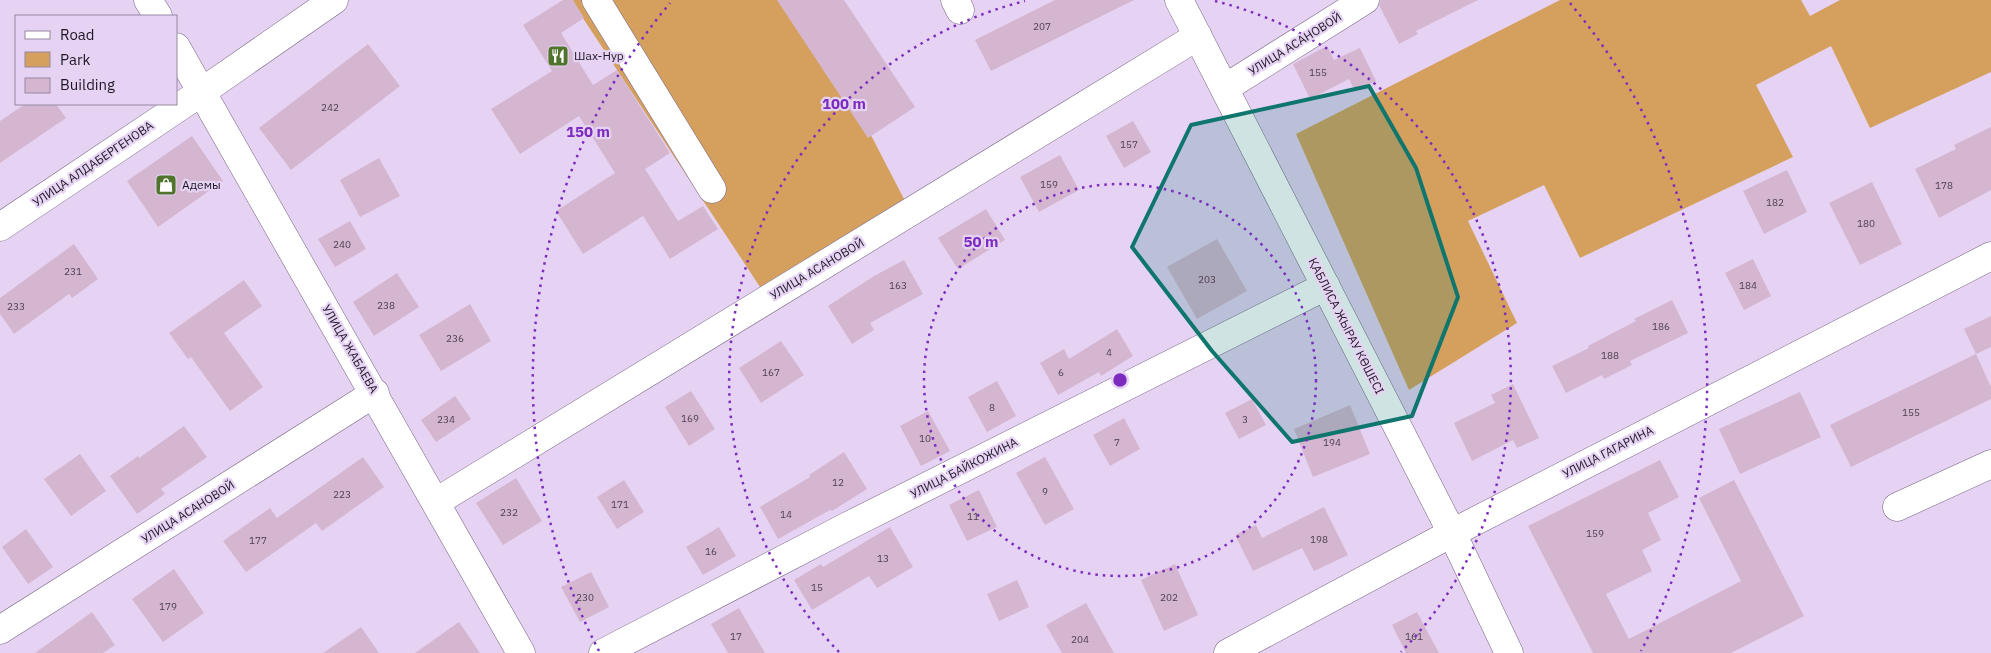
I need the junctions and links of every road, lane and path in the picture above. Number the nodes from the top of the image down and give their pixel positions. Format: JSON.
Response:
{"nodes":[{"id":1,"x":148,"y":0,"type":"edge"},
{"id":2,"x":334,"y":0,"type":"edge"},
{"id":3,"x":596,"y":0,"type":"edge"},
{"id":4,"x":1180,"y":0,"type":"edge"},
{"id":5,"x":1365,"y":0,"type":"edge"},
{"id":6,"x":157,"y":15,"type":"edge"},
{"id":7,"x":1198,"y":36,"type":"junction"},
{"id":8,"x":178,"y":50,"type":"edge"},
{"id":9,"x":1225,"y":88,"type":"junction"},
{"id":10,"x":203,"y":91,"type":"junction"},
{"id":11,"x":712,"y":189,"type":"dead end"},
{"id":12,"x":0,"y":227,"type":"edge"},
{"id":13,"x":1991,"y":256,"type":"edge"},
{"id":14,"x":1326,"y":286,"type":"junction"},
{"id":15,"x":375,"y":393,"type":"junction"},
{"id":16,"x":1991,"y":464,"type":"edge"},
{"id":17,"x":436,"y":502,"type":"junction"},
{"id":18,"x":1897,"y":507,"type":"dead end"},
{"id":19,"x":1452,"y":533,"type":"junction"},
{"id":20,"x":0,"y":630,"type":"edge"},
{"id":21,"x":522,"y":653,"type":"edge"},
{"id":22,"x":603,"y":653,"type":"edge"},
{"id":23,"x":1228,"y":653,"type":"edge"},
{"id":24,"x":1509,"y":653,"type":"edge"}],
"edges":[{"from":1,"to":6,"type":"street"},
{"from":2,"to":10,"type":"street","name":"УЛИЦА АЛДАБЕРГЕНОВА"},
{"from":3,"to":11,"type":"street"},
{"from":4,"to":7,"type":"street","name":"ҚАБЛИСА ЖЫРАУ КӨШЕСІ"},
{"from":5,"to":9,"type":"street","name":"УЛИЦА АСАНОВОЙ"},
{"from":7,"to":9,"type":"street","name":"ҚАБЛИСА ЖЫРАУ КӨШЕСІ"},
{"from":7,"to":17,"type":"street","name":"УЛИЦА АСАНОВОЙ"},
{"from":8,"to":10,"type":"street","name":"УЛИЦА ЖАБАЕВА"},
{"from":9,"to":14,"type":"street","name":"ҚАБЛИСА ЖЫРАУ КӨШЕСІ"},
{"from":10,"to":12,"type":"street","name":"УЛИЦА АЛДАБЕРГЕНОВА"},
{"from":10,"to":15,"type":"street","name":"УЛИЦА ЖАБАЕВА"},
{"from":13,"to":19,"type":"street","name":"УЛИЦА ГАГАРИНА"},
{"from":14,"to":19,"type":"street","name":"ҚАБЛИСА ЖЫРАУ КӨШЕСІ"},
{"from":14,"to":22,"type":"street","name":"УЛИЦА БАЙКОЖИНА"},
{"from":15,"to":17,"type":"street","name":"УЛИЦА ЖАБАЕВА"},
{"from":15,"to":20,"type":"street","name":"УЛИЦА АСАНОВОЙ"},
{"from":16,"to":18,"type":"street"},
{"from":17,"to":21,"type":"street","name":"УЛИЦА ЖАБАЕВА"},
{"from":19,"to":23,"type":"street","name":"УЛИЦА ГАГАРИНА"},
{"from":19,"to":24,"type":"street","name":"ҚАБЛИСА ЖЫРАУ КӨШЕСІ"}]}
